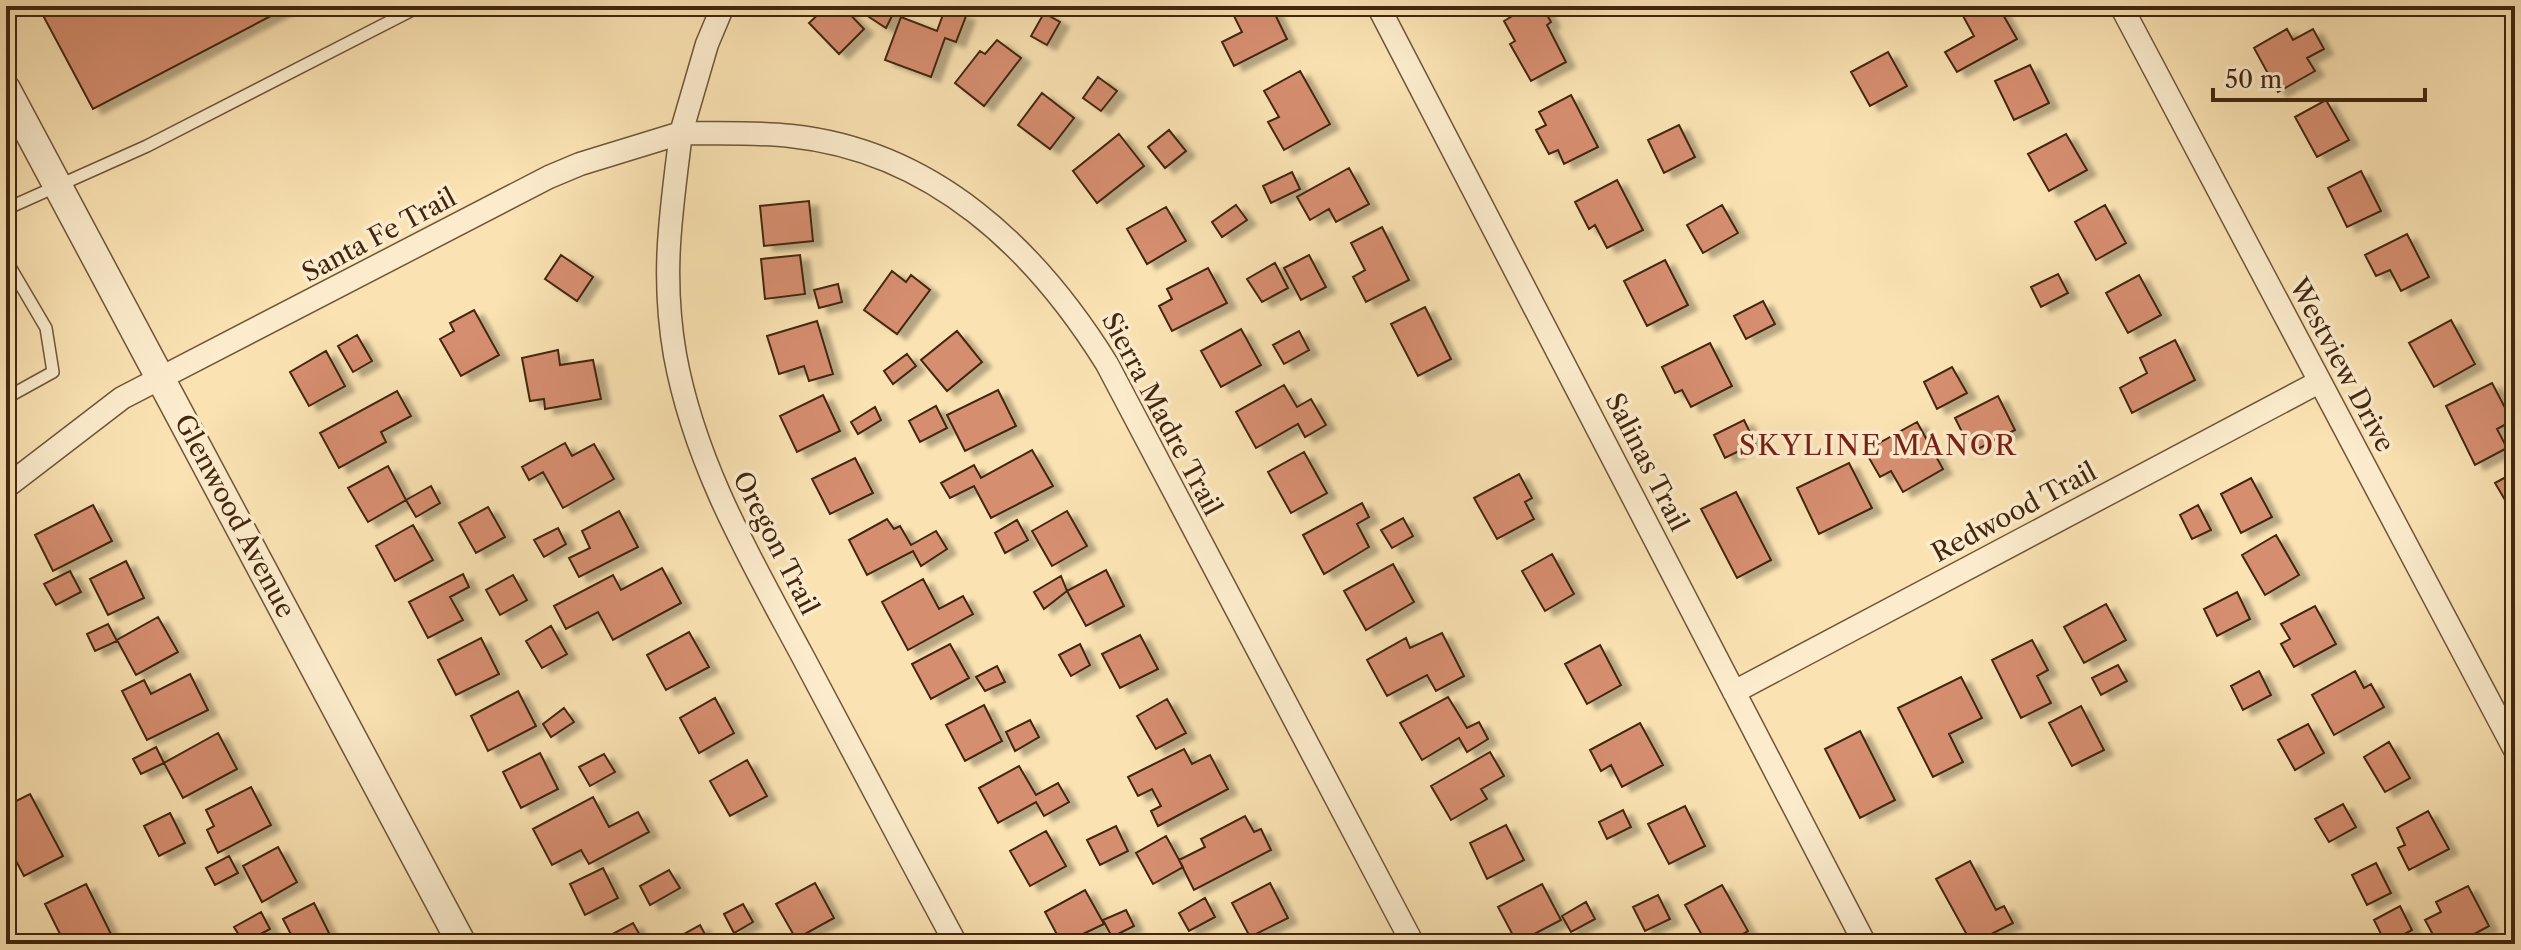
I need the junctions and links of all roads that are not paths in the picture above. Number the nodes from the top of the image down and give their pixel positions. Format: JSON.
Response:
{"nodes":[{"id":1,"x":420,"y":6,"type":"edge"},
{"id":2,"x":723,"y":6,"type":"edge"},
{"id":3,"x":1378,"y":6,"type":"edge"},
{"id":4,"x":2121,"y":6,"type":"edge"},
{"id":5,"x":6,"y":89,"type":"edge"},
{"id":6,"x":681,"y":133,"type":"junction"},
{"id":7,"x":57,"y":183,"type":"junction"},
{"id":8,"x":6,"y":209,"type":"edge"},
{"id":9,"x":6,"y":260,"type":"edge"},
{"id":10,"x":162,"y":380,"type":"junction"},
{"id":11,"x":2319,"y":382,"type":"junction"},
{"id":12,"x":6,"y":398,"type":"edge"},
{"id":13,"x":6,"y":487,"type":"edge"},
{"id":14,"x":1734,"y":692,"type":"junction"},
{"id":15,"x":2515,"y":750,"type":"edge"},
{"id":16,"x":462,"y":944,"type":"edge"},
{"id":17,"x":956,"y":944,"type":"edge"},
{"id":18,"x":1413,"y":944,"type":"edge"},
{"id":19,"x":1865,"y":944,"type":"edge"}],
"edges":[{"from":1,"to":7,"type":"lane"},
{"from":2,"to":6,"type":"street"},
{"from":3,"to":14,"type":"street","name":"Salinas Trail"},
{"from":4,"to":11,"type":"street","name":"Westview Drive"},
{"from":5,"to":7,"type":"street","name":"Glenwood Avenue"},
{"from":6,"to":10,"type":"street","name":"Santa Fe Trail"},
{"from":6,"to":17,"type":"street","name":"Oregon Trail"},
{"from":6,"to":18,"type":"street","name":"Sierra Madre Trail"},
{"from":7,"to":8,"type":"lane"},
{"from":7,"to":10,"type":"street","name":"Glenwood Avenue"},
{"from":9,"to":12,"type":"lane"},
{"from":10,"to":13,"type":"street","name":"Santa Fe Trail"},
{"from":10,"to":16,"type":"street","name":"Glenwood Avenue"},
{"from":11,"to":14,"type":"street","name":"Redwood Trail"},
{"from":11,"to":15,"type":"street","name":"Westview Drive"},
{"from":14,"to":19,"type":"street","name":"Salinas Trail"}]}
